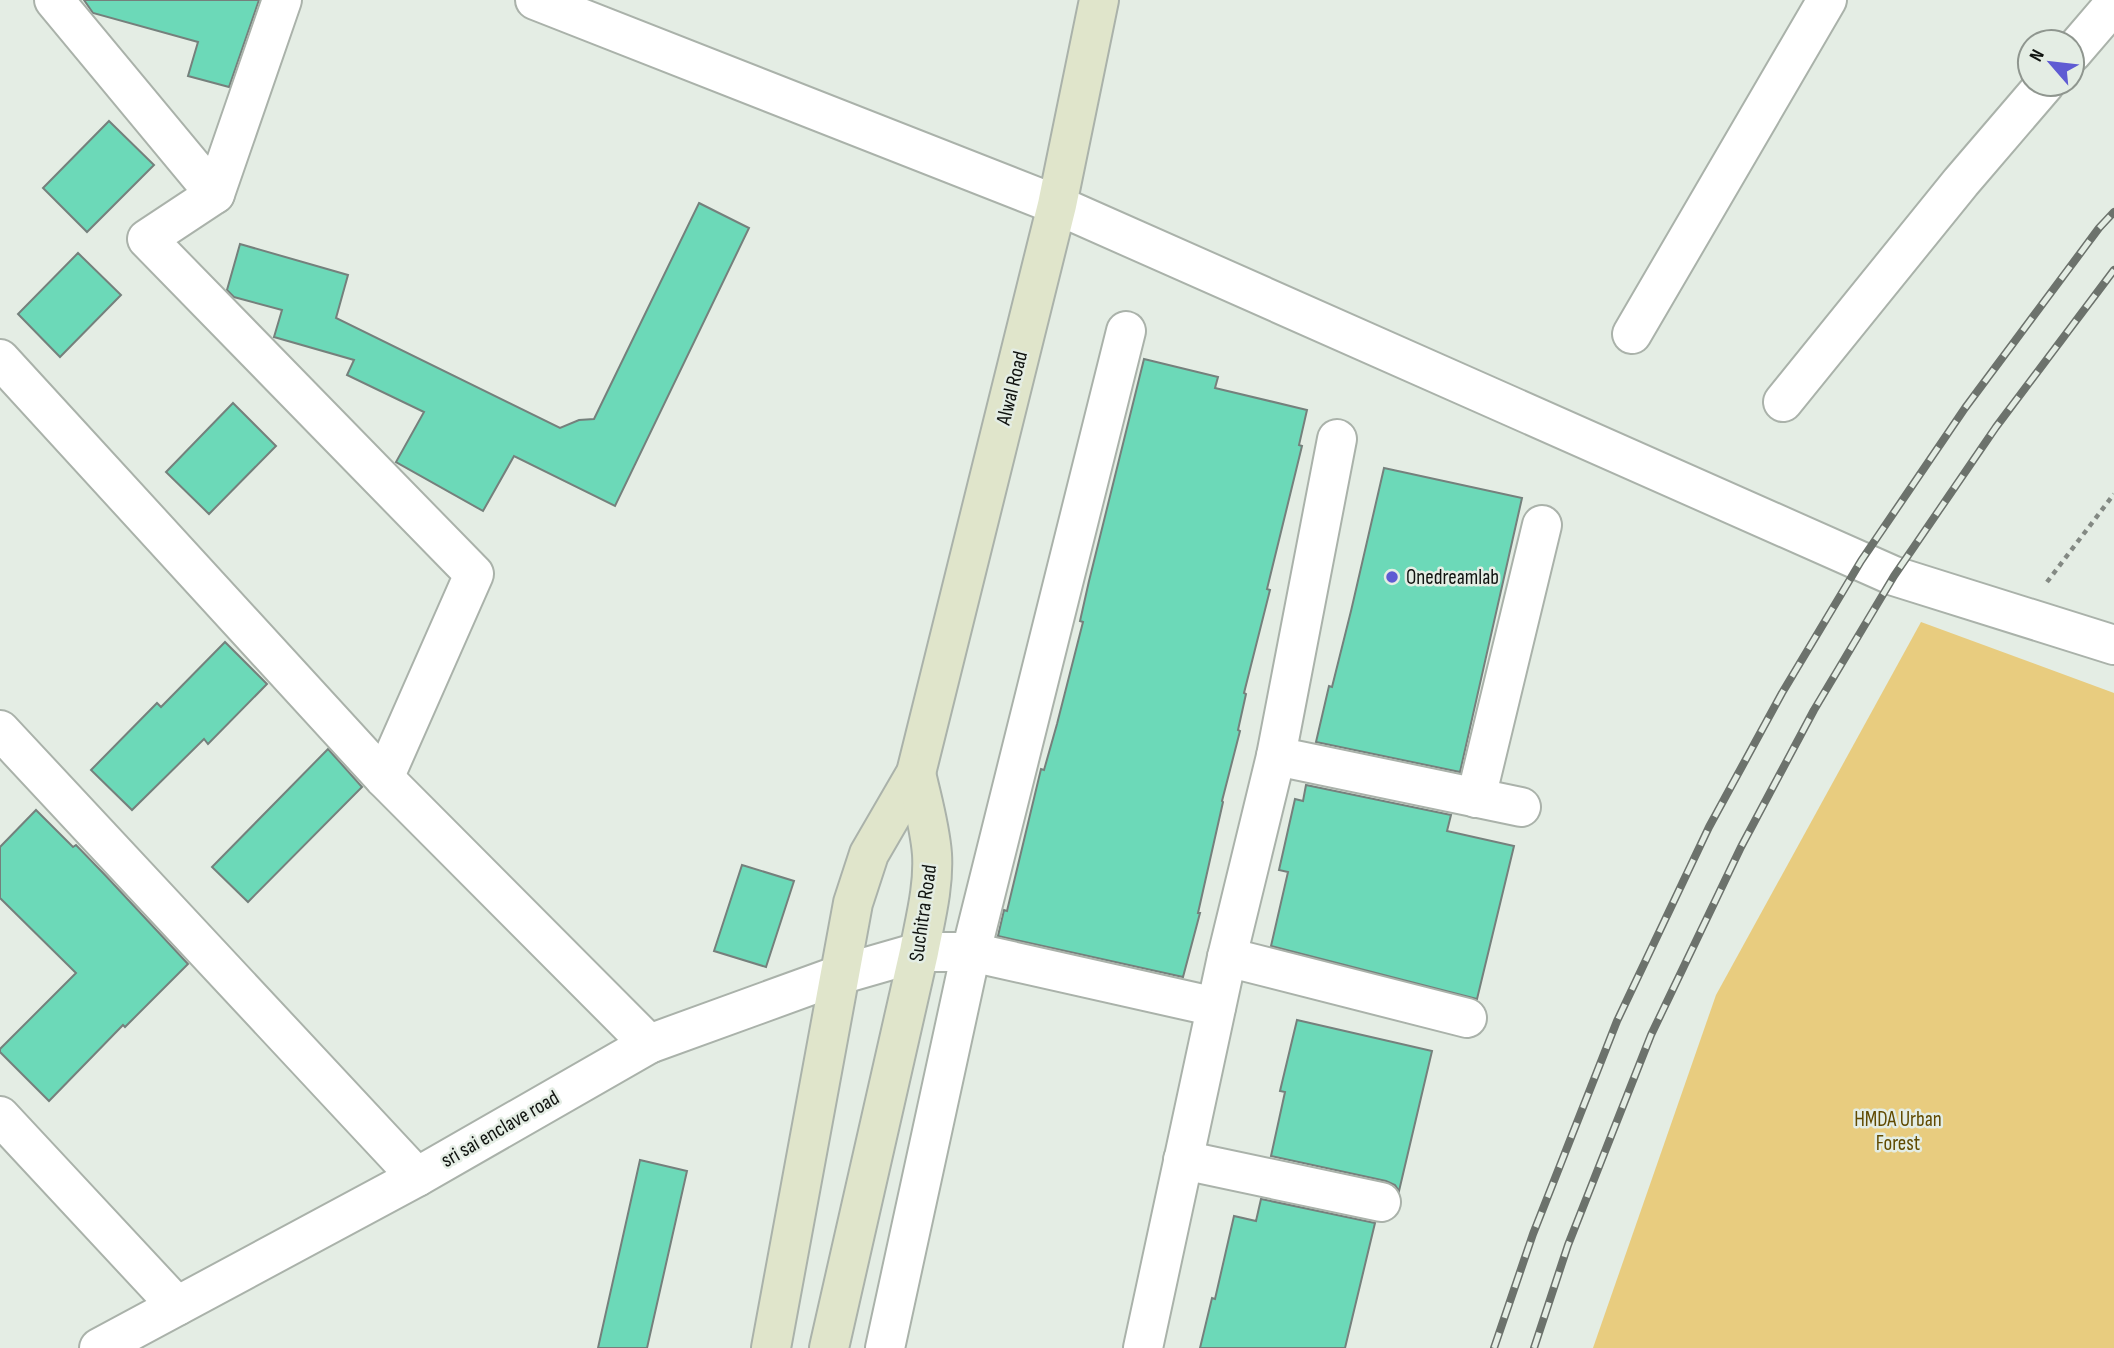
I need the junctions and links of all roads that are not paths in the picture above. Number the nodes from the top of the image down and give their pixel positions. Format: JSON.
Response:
{"nodes":[{"id":1,"x":54,"y":0,"type":"edge"},
{"id":2,"x":282,"y":0,"type":"edge"},
{"id":3,"x":535,"y":0,"type":"edge"},
{"id":4,"x":1099,"y":0,"type":"edge"},
{"id":5,"x":1827,"y":0,"type":"edge"},
{"id":6,"x":2114,"y":4,"type":"edge"},
{"id":7,"x":2086,"y":36,"type":"edge"},
{"id":8,"x":2033,"y":98,"type":"edge"},
{"id":9,"x":215,"y":194,"type":"junction"},
{"id":10,"x":1057,"y":205,"type":"junction"},
{"id":11,"x":1126,"y":331,"type":"dead end"},
{"id":12,"x":1632,"y":334,"type":"dead end"},
{"id":13,"x":0,"y":359,"type":"edge"},
{"id":14,"x":1783,"y":402,"type":"dead end"},
{"id":15,"x":1337,"y":439,"type":"dead end"},
{"id":16,"x":1542,"y":525,"type":"dead end"},
{"id":17,"x":2114,"y":645,"type":"edge"},
{"id":18,"x":0,"y":730,"type":"edge"},
{"id":19,"x":1276,"y":757,"type":"junction"},
{"id":20,"x":916,"y":773,"type":"junction"},
{"id":21,"x":384,"y":778,"type":"junction"},
{"id":22,"x":1476,"y":798,"type":"junction"},
{"id":23,"x":1521,"y":807,"type":"dead end"},
{"id":24,"x":919,"y":952,"type":"junction"},
{"id":25,"x":971,"y":952,"type":"junction"},
{"id":26,"x":1227,"y":957,"type":"junction"},
{"id":27,"x":839,"y":975,"type":"junction"},
{"id":28,"x":1216,"y":1007,"type":"junction"},
{"id":29,"x":1466,"y":1018,"type":"dead end"},
{"id":30,"x":649,"y":1044,"type":"junction"},
{"id":31,"x":0,"y":1116,"type":"edge"},
{"id":32,"x":1183,"y":1160,"type":"junction"},
{"id":33,"x":417,"y":1177,"type":"junction"},
{"id":34,"x":1381,"y":1202,"type":"dead end"},
{"id":35,"x":177,"y":1306,"type":"junction"},
{"id":36,"x":99,"y":1348,"type":"edge"},
{"id":37,"x":771,"y":1348,"type":"edge"},
{"id":38,"x":829,"y":1348,"type":"edge"},
{"id":39,"x":885,"y":1348,"type":"edge"},
{"id":40,"x":1143,"y":1348,"type":"edge"}],
"edges":[{"from":1,"to":9,"type":"street"},
{"from":2,"to":9,"type":"street"},
{"from":3,"to":10,"type":"street"},
{"from":4,"to":10,"type":"main road","name":"Alwal Road"},
{"from":5,"to":12,"type":"street"},
{"from":6,"to":7,"type":"street"},
{"from":8,"to":14,"type":"street"},
{"from":9,"to":21,"type":"street"},
{"from":10,"to":17,"type":"street"},
{"from":10,"to":20,"type":"main road","name":"Alwal Road"},
{"from":11,"to":25,"type":"street"},
{"from":13,"to":21,"type":"street"},
{"from":15,"to":19,"type":"street"},
{"from":16,"to":22,"type":"street"},
{"from":18,"to":33,"type":"street"},
{"from":19,"to":22,"type":"street"},
{"from":19,"to":26,"type":"street"},
{"from":20,"to":24,"type":"main road","name":"Suchitra Road"},
{"from":20,"to":27,"type":"main road"},
{"from":21,"to":30,"type":"street"},
{"from":22,"to":23,"type":"street"},
{"from":24,"to":25,"type":"street","name":"sri sai enclave road"},
{"from":24,"to":27,"type":"street","name":"sri sai enclave road"},
{"from":24,"to":38,"type":"main road","name":"Suchitra Road"},
{"from":25,"to":28,"type":"street","name":"sri sai enclave road"},
{"from":25,"to":39,"type":"street"},
{"from":26,"to":28,"type":"street"},
{"from":26,"to":29,"type":"street"},
{"from":27,"to":30,"type":"street","name":"sri sai enclave road"},
{"from":27,"to":37,"type":"main road"},
{"from":28,"to":32,"type":"street"},
{"from":30,"to":33,"type":"street","name":"sri sai enclave road"},
{"from":31,"to":35,"type":"street"},
{"from":32,"to":34,"type":"street"},
{"from":32,"to":40,"type":"street"},
{"from":33,"to":35,"type":"street","name":"sri sai enclave road"},
{"from":35,"to":36,"type":"street","name":"sri sai enclave road"}]}
